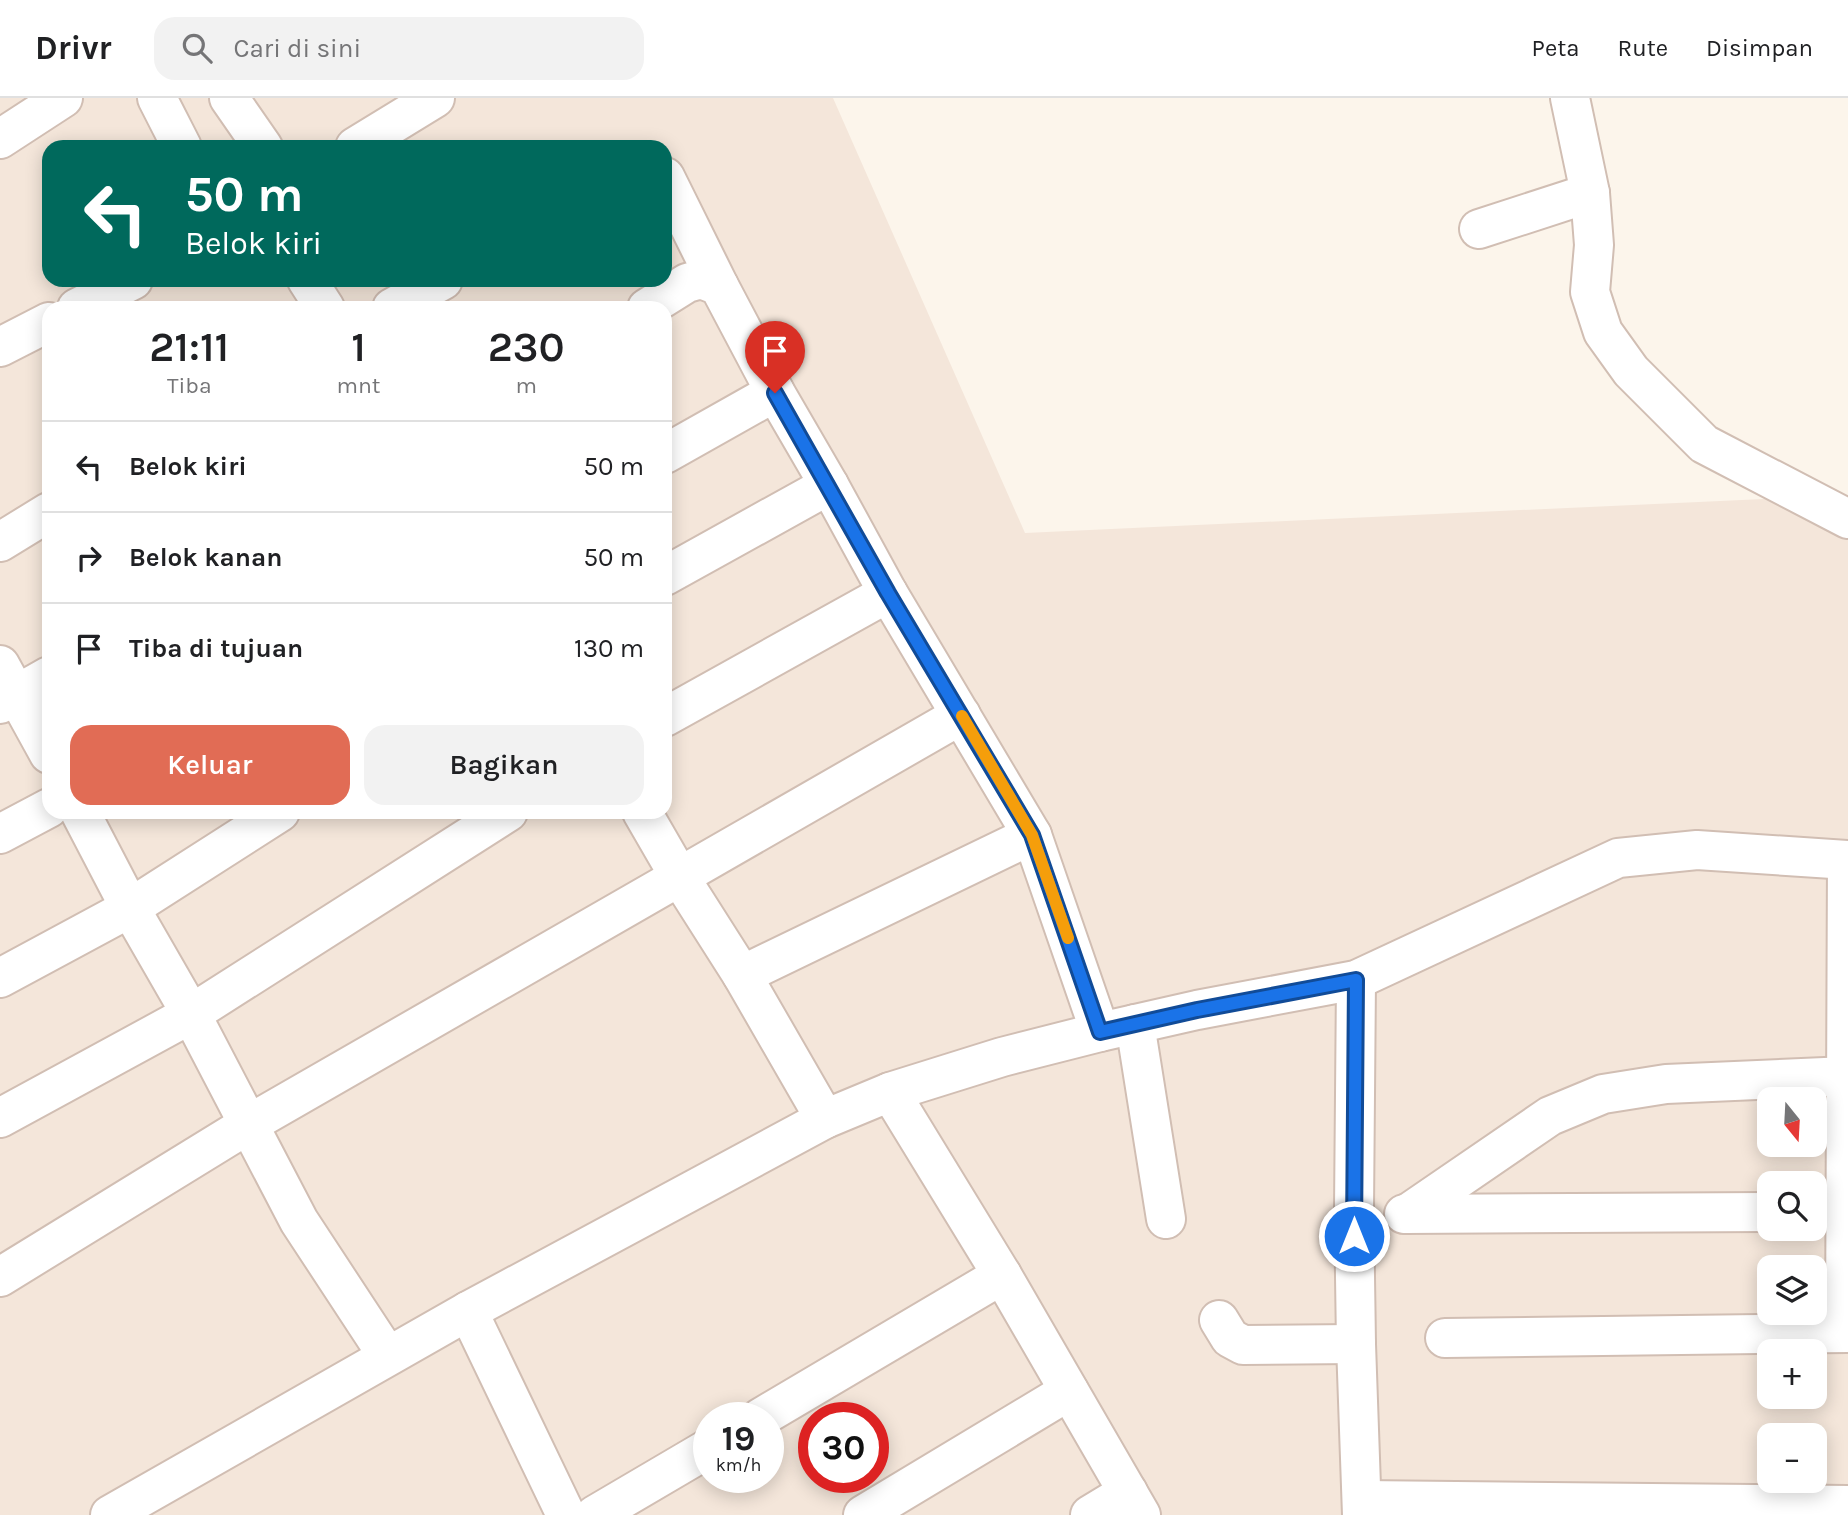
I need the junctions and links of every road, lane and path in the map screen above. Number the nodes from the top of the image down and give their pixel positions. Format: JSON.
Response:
{"nodes":[{"id":1,"x":64,"y":98,"type":"edge"},
{"id":2,"x":157,"y":98,"type":"edge"},
{"id":3,"x":229,"y":98,"type":"edge"},
{"id":4,"x":435,"y":98,"type":"edge"},
{"id":5,"x":1570,"y":98,"type":"edge"},
{"id":6,"x":0,"y":139,"type":"edge"},
{"id":7,"x":179,"y":140,"type":"edge"},
{"id":8,"x":258,"y":140,"type":"edge"},
{"id":9,"x":366,"y":140,"type":"edge"},
{"id":10,"x":672,"y":188,"type":"edge"},
{"id":11,"x":1591,"y":193,"type":"junction"},
{"id":12,"x":1479,"y":229,"type":"dead end"},
{"id":13,"x":719,"y":286,"type":"junction"},
{"id":14,"x":118,"y":287,"type":"edge"},
{"id":15,"x":430,"y":287,"type":"edge"},
{"id":16,"x":91,"y":301,"type":"edge"},
{"id":17,"x":405,"y":301,"type":"edge"},
{"id":18,"x":658,"y":301,"type":"edge"},
{"id":19,"x":42,"y":326,"type":"edge"},
{"id":20,"x":0,"y":347,"type":"edge"},
{"id":21,"x":775,"y":393,"type":"junction"},
{"id":22,"x":672,"y":450,"type":"edge"},
{"id":23,"x":829,"y":485,"type":"junction"},
{"id":24,"x":42,"y":516,"type":"edge"},
{"id":25,"x":1848,"y":519,"type":"edge"},
{"id":26,"x":0,"y":541,"type":"edge"},
{"id":27,"x":672,"y":572,"type":"edge"},
{"id":28,"x":888,"y":593,"type":"junction"},
{"id":29,"x":17,"y":685,"type":"edge"},
{"id":30,"x":672,"y":713,"type":"edge"},
{"id":31,"x":961,"y":715,"type":"junction"},
{"id":32,"x":42,"y":739,"type":"edge"},
{"id":33,"x":42,"y":812,"type":"edge"},
{"id":34,"x":84,"y":819,"type":"edge"},
{"id":35,"x":269,"y":819,"type":"edge"},
{"id":36,"x":497,"y":819,"type":"edge"},
{"id":37,"x":646,"y":819,"type":"edge"},
{"id":38,"x":0,"y":834,"type":"edge"},
{"id":39,"x":1032,"y":835,"type":"junction"},
{"id":40,"x":1847,"y":860,"type":"edge"},
{"id":41,"x":678,"y":876,"type":"junction"},
{"id":42,"x":130,"y":908,"type":"junction"},
{"id":43,"x":1847,"y":960,"type":"edge"},
{"id":44,"x":742,"y":975,"type":"junction"},
{"id":45,"x":0,"y":978,"type":"edge"},
{"id":46,"x":1356,"y":980,"type":"junction"},
{"id":47,"x":191,"y":1014,"type":"junction"},
{"id":48,"x":1118,"y":1028,"type":"junction"},
{"id":49,"x":1848,"y":1076,"type":"edge"},
{"id":50,"x":890,"y":1092,"type":"junction"},
{"id":51,"x":0,"y":1118,"type":"edge"},
{"id":52,"x":825,"y":1119,"type":"junction"},
{"id":53,"x":248,"y":1124,"type":"junction"},
{"id":54,"x":1354,"y":1209,"type":"junction"},
{"id":55,"x":1757,"y":1212,"type":"edge"},
{"id":56,"x":1836,"y":1212,"type":"edge"},
{"id":57,"x":1407,"y":1214,"type":"junction"},
{"id":58,"x":1166,"y":1219,"type":"dead end"},
{"id":59,"x":1002,"y":1275,"type":"junction"},
{"id":60,"x":0,"y":1277,"type":"edge"},
{"id":61,"x":468,"y":1311,"type":"junction"},
{"id":62,"x":1219,"y":1320,"type":"dead end"},
{"id":63,"x":1846,"y":1333,"type":"edge"},
{"id":64,"x":1445,"y":1338,"type":"dead end"},
{"id":65,"x":1356,"y":1344,"type":"junction"},
{"id":66,"x":387,"y":1355,"type":"junction"},
{"id":67,"x":1069,"y":1391,"type":"junction"},
{"id":68,"x":784,"y":1404,"type":"edge"},
{"id":69,"x":693,"y":1457,"type":"edge"},
{"id":70,"x":1134,"y":1504,"type":"edge"},
{"id":71,"x":1848,"y":1505,"type":"edge"},
{"id":72,"x":1362,"y":1507,"type":"edge"},
{"id":73,"x":1412,"y":1507,"type":"edge"},
{"id":74,"x":110,"y":1515,"type":"edge"},
{"id":75,"x":566,"y":1515,"type":"edge"},
{"id":76,"x":595,"y":1515,"type":"edge"},
{"id":77,"x":863,"y":1515,"type":"edge"},
{"id":78,"x":1090,"y":1515,"type":"edge"}],
"edges":[{"from":1,"to":6,"type":"street"},
{"from":2,"to":7,"type":"street"},
{"from":3,"to":8,"type":"street"},
{"from":4,"to":9,"type":"street"},
{"from":5,"to":11,"type":"street"},
{"from":10,"to":13,"type":"street"},
{"from":11,"to":12,"type":"street"},
{"from":11,"to":25,"type":"street"},
{"from":13,"to":18,"type":"street"},
{"from":13,"to":21,"type":"street"},
{"from":14,"to":16,"type":"street"},
{"from":15,"to":17,"type":"street"},
{"from":19,"to":20,"type":"street"},
{"from":21,"to":22,"type":"street"},
{"from":21,"to":23,"type":"street"},
{"from":23,"to":27,"type":"street"},
{"from":23,"to":28,"type":"street"},
{"from":24,"to":26,"type":"street"},
{"from":28,"to":30,"type":"street"},
{"from":28,"to":31,"type":"street"},
{"from":29,"to":32,"type":"street"},
{"from":31,"to":39,"type":"street"},
{"from":31,"to":41,"type":"street"},
{"from":33,"to":38,"type":"street"},
{"from":34,"to":42,"type":"street"},
{"from":35,"to":42,"type":"street"},
{"from":36,"to":47,"type":"street"},
{"from":37,"to":41,"type":"street"},
{"from":39,"to":44,"type":"street"},
{"from":39,"to":48,"type":"street"},
{"from":40,"to":43,"type":"street"},
{"from":40,"to":46,"type":"street"},
{"from":41,"to":44,"type":"street"},
{"from":41,"to":53,"type":"street"},
{"from":42,"to":45,"type":"street"},
{"from":42,"to":47,"type":"street"},
{"from":43,"to":49,"type":"street"},
{"from":44,"to":52,"type":"street"},
{"from":46,"to":48,"type":"street"},
{"from":46,"to":54,"type":"street"},
{"from":47,"to":51,"type":"street"},
{"from":47,"to":53,"type":"street"},
{"from":48,"to":50,"type":"street"},
{"from":48,"to":58,"type":"street"},
{"from":49,"to":56,"type":"street"},
{"from":49,"to":57,"type":"street"},
{"from":50,"to":52,"type":"street"},
{"from":50,"to":59,"type":"street"},
{"from":52,"to":61,"type":"street"},
{"from":53,"to":60,"type":"street"},
{"from":53,"to":66,"type":"street"},
{"from":54,"to":57,"type":"street"},
{"from":54,"to":65,"type":"street"},
{"from":55,"to":57,"type":"street"},
{"from":56,"to":63,"type":"street"},
{"from":59,"to":67,"type":"street"},
{"from":59,"to":68,"type":"street"},
{"from":61,"to":66,"type":"street"},
{"from":61,"to":75,"type":"street"},
{"from":62,"to":65,"type":"street"},
{"from":63,"to":64,"type":"street"},
{"from":65,"to":72,"type":"street"},
{"from":66,"to":74,"type":"street"},
{"from":67,"to":70,"type":"street"},
{"from":67,"to":77,"type":"street"},
{"from":69,"to":76,"type":"street"},
{"from":70,"to":78,"type":"street"},
{"from":71,"to":73,"type":"street"},
{"from":72,"to":73,"type":"street"}]}
